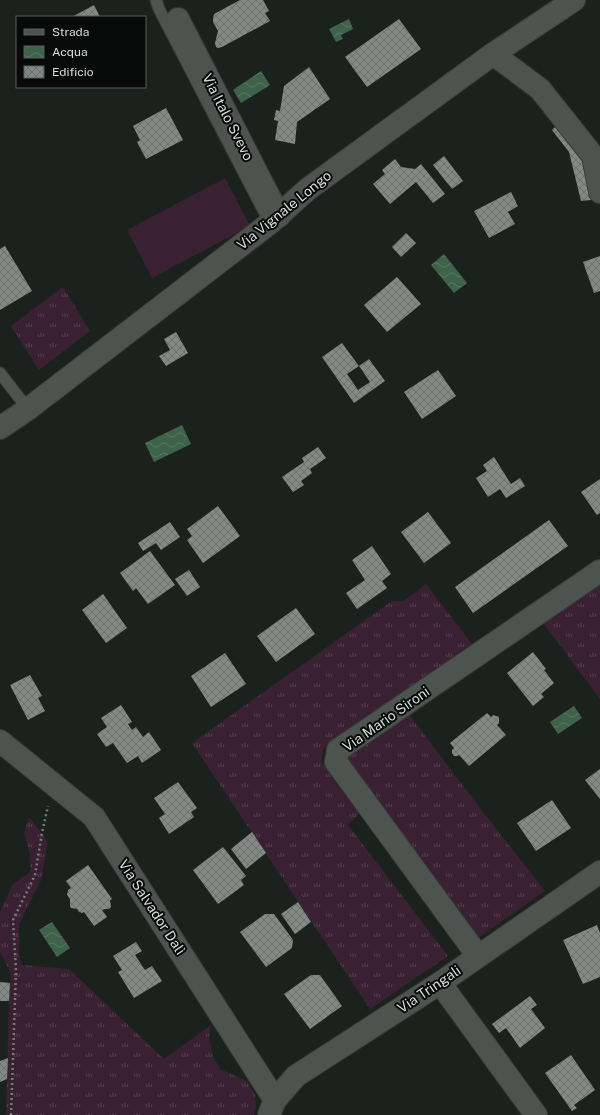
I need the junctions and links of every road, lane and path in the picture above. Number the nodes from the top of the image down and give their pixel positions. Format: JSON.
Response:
{"nodes":[{"id":1,"x":156,"y":0,"type":"edge"},
{"id":2,"x":574,"y":0,"type":"edge"},
{"id":3,"x":178,"y":19,"type":"dead end"},
{"id":4,"x":493,"y":54,"type":"junction"},
{"id":5,"x":600,"y":192,"type":"edge"},
{"id":6,"x":274,"y":220,"type":"junction"},
{"id":7,"x":0,"y":373,"type":"edge"},
{"id":8,"x":28,"y":409,"type":"junction"},
{"id":9,"x":0,"y":428,"type":"edge"},
{"id":10,"x":600,"y":571,"type":"edge"},
{"id":11,"x":0,"y":741,"type":"edge"},
{"id":12,"x":53,"y":784,"type":"junction"},
{"id":13,"x":600,"y":872,"type":"edge"},
{"id":14,"x":478,"y":956,"type":"junction"},
{"id":15,"x":440,"y":983,"type":"junction"},
{"id":16,"x":272,"y":1107,"type":"edge"},
{"id":17,"x":11,"y":1115,"type":"edge"},
{"id":18,"x":536,"y":1115,"type":"edge"}],
"edges":[{"from":1,"to":6,"type":"lane"},
{"from":2,"to":4,"type":"street","name":"Via Vignale Longo"},
{"from":3,"to":6,"type":"street","name":"Via Italo Svevo"},
{"from":4,"to":5,"type":"street"},
{"from":4,"to":6,"type":"street","name":"Via Vignale Longo"},
{"from":6,"to":8,"type":"street","name":"Via Vignale Longo"},
{"from":7,"to":8,"type":"lane"},
{"from":8,"to":9,"type":"street","name":"Via Vignale Longo"},
{"from":10,"to":14,"type":"street","name":"Via Mario Sironi"},
{"from":11,"to":12,"type":"street","name":"Via Salvador Dalì"},
{"from":12,"to":16,"type":"street","name":"Via Salvador Dalì"},
{"from":12,"to":17,"type":"path"},
{"from":13,"to":14,"type":"street","name":"Via Tringali"},
{"from":14,"to":15,"type":"street","name":"Via Tringali"},
{"from":15,"to":16,"type":"street","name":"Via Tringali"},
{"from":15,"to":18,"type":"street"}]}
